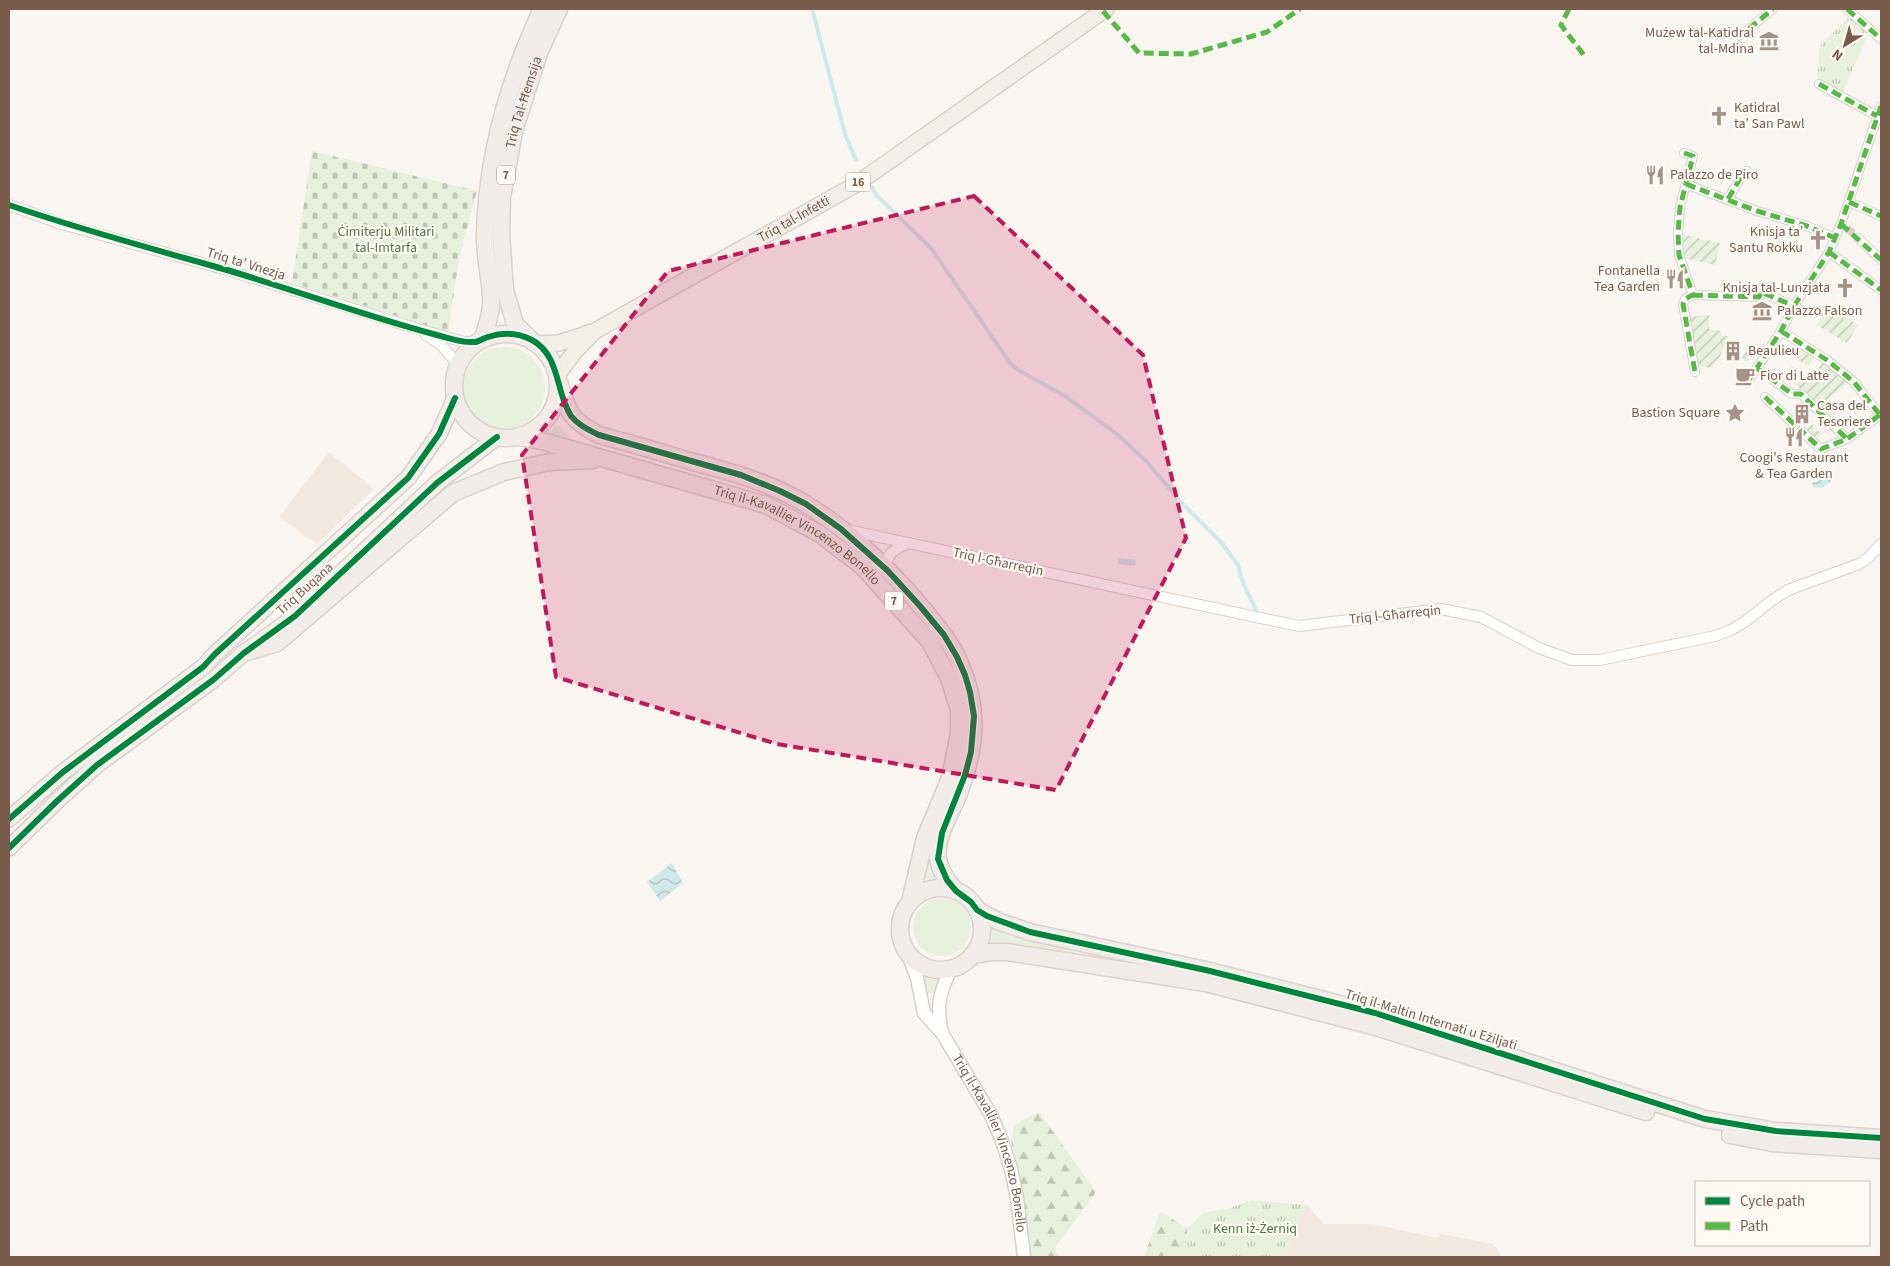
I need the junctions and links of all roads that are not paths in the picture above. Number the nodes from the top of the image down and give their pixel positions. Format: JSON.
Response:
{"nodes":[{"id":1,"x":542,"y":9,"type":"edge"},
{"id":2,"x":559,"y":9,"type":"edge"},
{"id":3,"x":1106,"y":9,"type":"edge"},
{"id":4,"x":1773,"y":9,"type":"edge"},
{"id":5,"x":1847,"y":9,"type":"edge"},
{"id":6,"x":1743,"y":38,"type":"dead end"},
{"id":7,"x":1881,"y":39,"type":"edge"},
{"id":8,"x":1819,"y":84,"type":"dead end"},
{"id":9,"x":1881,"y":106,"type":"edge"},
{"id":10,"x":1877,"y":116,"type":"junction"},
{"id":11,"x":1684,"y":153,"type":"dead end"},
{"id":12,"x":1747,"y":171,"type":"dead end"},
{"id":13,"x":1686,"y":184,"type":"junction"},
{"id":14,"x":1728,"y":199,"type":"junction"},
{"id":15,"x":1849,"y":202,"type":"junction"},
{"id":16,"x":9,"y":205,"type":"edge"},
{"id":17,"x":1881,"y":216,"type":"edge"},
{"id":18,"x":1834,"y":238,"type":"junction"},
{"id":19,"x":1858,"y":238,"type":"tunnel mouth"},
{"id":20,"x":1829,"y":252,"type":"junction"},
{"id":21,"x":1881,"y":260,"type":"edge"},
{"id":22,"x":1881,"y":290,"type":"edge"},
{"id":23,"x":1693,"y":295,"type":"junction"},
{"id":24,"x":1794,"y":306,"type":"junction"},
{"id":25,"x":418,"y":329,"type":"junction"},
{"id":26,"x":1781,"y":331,"type":"junction"},
{"id":27,"x":595,"y":332,"type":"junction"},
{"id":28,"x":480,"y":340,"type":"junction"},
{"id":29,"x":535,"y":342,"type":"junction"},
{"id":30,"x":458,"y":364,"type":"junction"},
{"id":31,"x":1757,"y":368,"type":"junction"},
{"id":32,"x":1695,"y":372,"type":"dead end"},
{"id":33,"x":557,"y":377,"type":"junction"},
{"id":34,"x":1747,"y":383,"type":"dead end"},
{"id":35,"x":1765,"y":397,"type":"dead end"},
{"id":36,"x":455,"y":398,"type":"junction"},
{"id":37,"x":1880,"y":414,"type":"edge"},
{"id":38,"x":497,"y":437,"type":"junction"},
{"id":39,"x":518,"y":437,"type":"junction"},
{"id":40,"x":1847,"y":439,"type":"junction"},
{"id":41,"x":605,"y":460,"type":"junction"},
{"id":42,"x":841,"y":529,"type":"junction"},
{"id":43,"x":909,"y":543,"type":"junction"},
{"id":44,"x":1881,"y":544,"type":"edge"},
{"id":45,"x":888,"y":571,"type":"junction"},
{"id":46,"x":244,"y":653,"type":"junction"},
{"id":47,"x":9,"y":819,"type":"edge"},
{"id":48,"x":26,"y":831,"type":"junction"},
{"id":49,"x":9,"y":839,"type":"edge"},
{"id":50,"x":9,"y":848,"type":"edge"},
{"id":51,"x":956,"y":891,"type":"junction"},
{"id":52,"x":910,"y":902,"type":"junction"},
{"id":53,"x":977,"y":910,"type":"junction"},
{"id":54,"x":908,"y":954,"type":"junction"},
{"id":55,"x":972,"y":955,"type":"junction"},
{"id":56,"x":951,"y":968,"type":"junction"},
{"id":57,"x":942,"y":1033,"type":"junction"},
{"id":58,"x":1881,"y":1138,"type":"edge"},
{"id":59,"x":1881,"y":1150,"type":"edge"},
{"id":60,"x":1024,"y":1257,"type":"edge"}],
"edges":[{"from":1,"to":28,"type":"highway","name":"Triq Tal-Ħemsija","number":"7"},
{"from":2,"to":29,"type":"highway","name":"Triq Tal-Ħemsija","number":"7"},
{"from":3,"to":27,"type":"main road","name":"Triq tal-Infetti","number":"16"},
{"from":4,"to":6,"type":"street"},
{"from":5,"to":7,"type":"street"},
{"from":8,"to":10,"type":"street"},
{"from":9,"to":10,"type":"street"},
{"from":10,"to":15,"type":"street"},
{"from":11,"to":13,"type":"street"},
{"from":12,"to":14,"type":"street"},
{"from":13,"to":14,"type":"street"},
{"from":13,"to":23,"type":"street"},
{"from":14,"to":18,"type":"street"},
{"from":15,"to":17,"type":"street"},
{"from":15,"to":18,"type":"street"},
{"from":16,"to":25,"type":"street","name":"Triq ta' Vnezja"},
{"from":18,"to":20,"type":"street"},
{"from":19,"to":21,"type":"street"},
{"from":20,"to":22,"type":"street"},
{"from":20,"to":24,"type":"street"},
{"from":23,"to":24,"type":"street"},
{"from":23,"to":32,"type":"street"},
{"from":24,"to":26,"type":"street"},
{"from":25,"to":28,"type":"street","name":"Triq ta' Vnezja"},
{"from":25,"to":30,"type":"street","name":"Triq ta' Vnezja"},
{"from":26,"to":31,"type":"street"},
{"from":26,"to":37,"type":"street"},
{"from":27,"to":29,"type":"main road","name":"Triq tal-Infetti","number":"16"},
{"from":27,"to":33,"type":"main road","name":"Triq tal-Infetti","number":"16"},
{"from":28,"to":29,"type":"highway"},
{"from":28,"to":30,"type":"highway","number":"7"},
{"from":29,"to":33,"type":"highway","number":"7"},
{"from":30,"to":36,"type":"highway"},
{"from":31,"to":34,"type":"street"},
{"from":31,"to":40,"type":"street"},
{"from":33,"to":39,"type":"highway","number":"7"},
{"from":33,"to":42,"type":"highway","name":"Triq il-Kavallier Vincenzo Bonello","number":"7"},
{"from":35,"to":40,"type":"street"},
{"from":36,"to":38,"type":"highway","number":"7"},
{"from":36,"to":47,"type":"main road","name":"Triq Buqana"},
{"from":37,"to":40,"type":"street"},
{"from":38,"to":39,"type":"highway","number":"7"},
{"from":38,"to":46,"type":"main road","name":"Triq Buqana"},
{"from":39,"to":41,"type":"highway","name":"Triq il-Kavallier Vincenzo Bonello","number":"7"},
{"from":41,"to":46,"type":"highway"},
{"from":41,"to":52,"type":"highway","name":"Triq il-Kavallier Vincenzo Bonello","number":"7"},
{"from":42,"to":43,"type":"street","name":"Triq l-Għarreqin"},
{"from":42,"to":45,"type":"highway","name":"Triq il-Kavallier Vincenzo Bonello","number":"7"},
{"from":43,"to":44,"type":"street","name":"Triq l-Għarreqin"},
{"from":43,"to":45,"type":"street"},
{"from":45,"to":51,"type":"highway","name":"Triq il-Kavallier Vincenzo Bonello","number":"7"},
{"from":46,"to":48,"type":"main road","name":"Triq Buqana"},
{"from":48,"to":49,"type":"main road"},
{"from":48,"to":50,"type":"main road","name":"Triq Buqana"},
{"from":51,"to":52,"type":"highway"},
{"from":51,"to":53,"type":"highway","number":"7"},
{"from":52,"to":54,"type":"highway","number":"7"},
{"from":53,"to":55,"type":"highway"},
{"from":53,"to":58,"type":"highway","name":"Triq il-Maltin Internati u Eżiljati","number":"7"},
{"from":54,"to":56,"type":"highway"},
{"from":54,"to":57,"type":"street"},
{"from":55,"to":56,"type":"highway"},
{"from":55,"to":59,"type":"highway","name":"Triq il-Maltin Internati u Eżiljati"},
{"from":56,"to":57,"type":"street"},
{"from":57,"to":60,"type":"street","name":"Triq il-Kavallier Vincenzo Bonello"}]}
